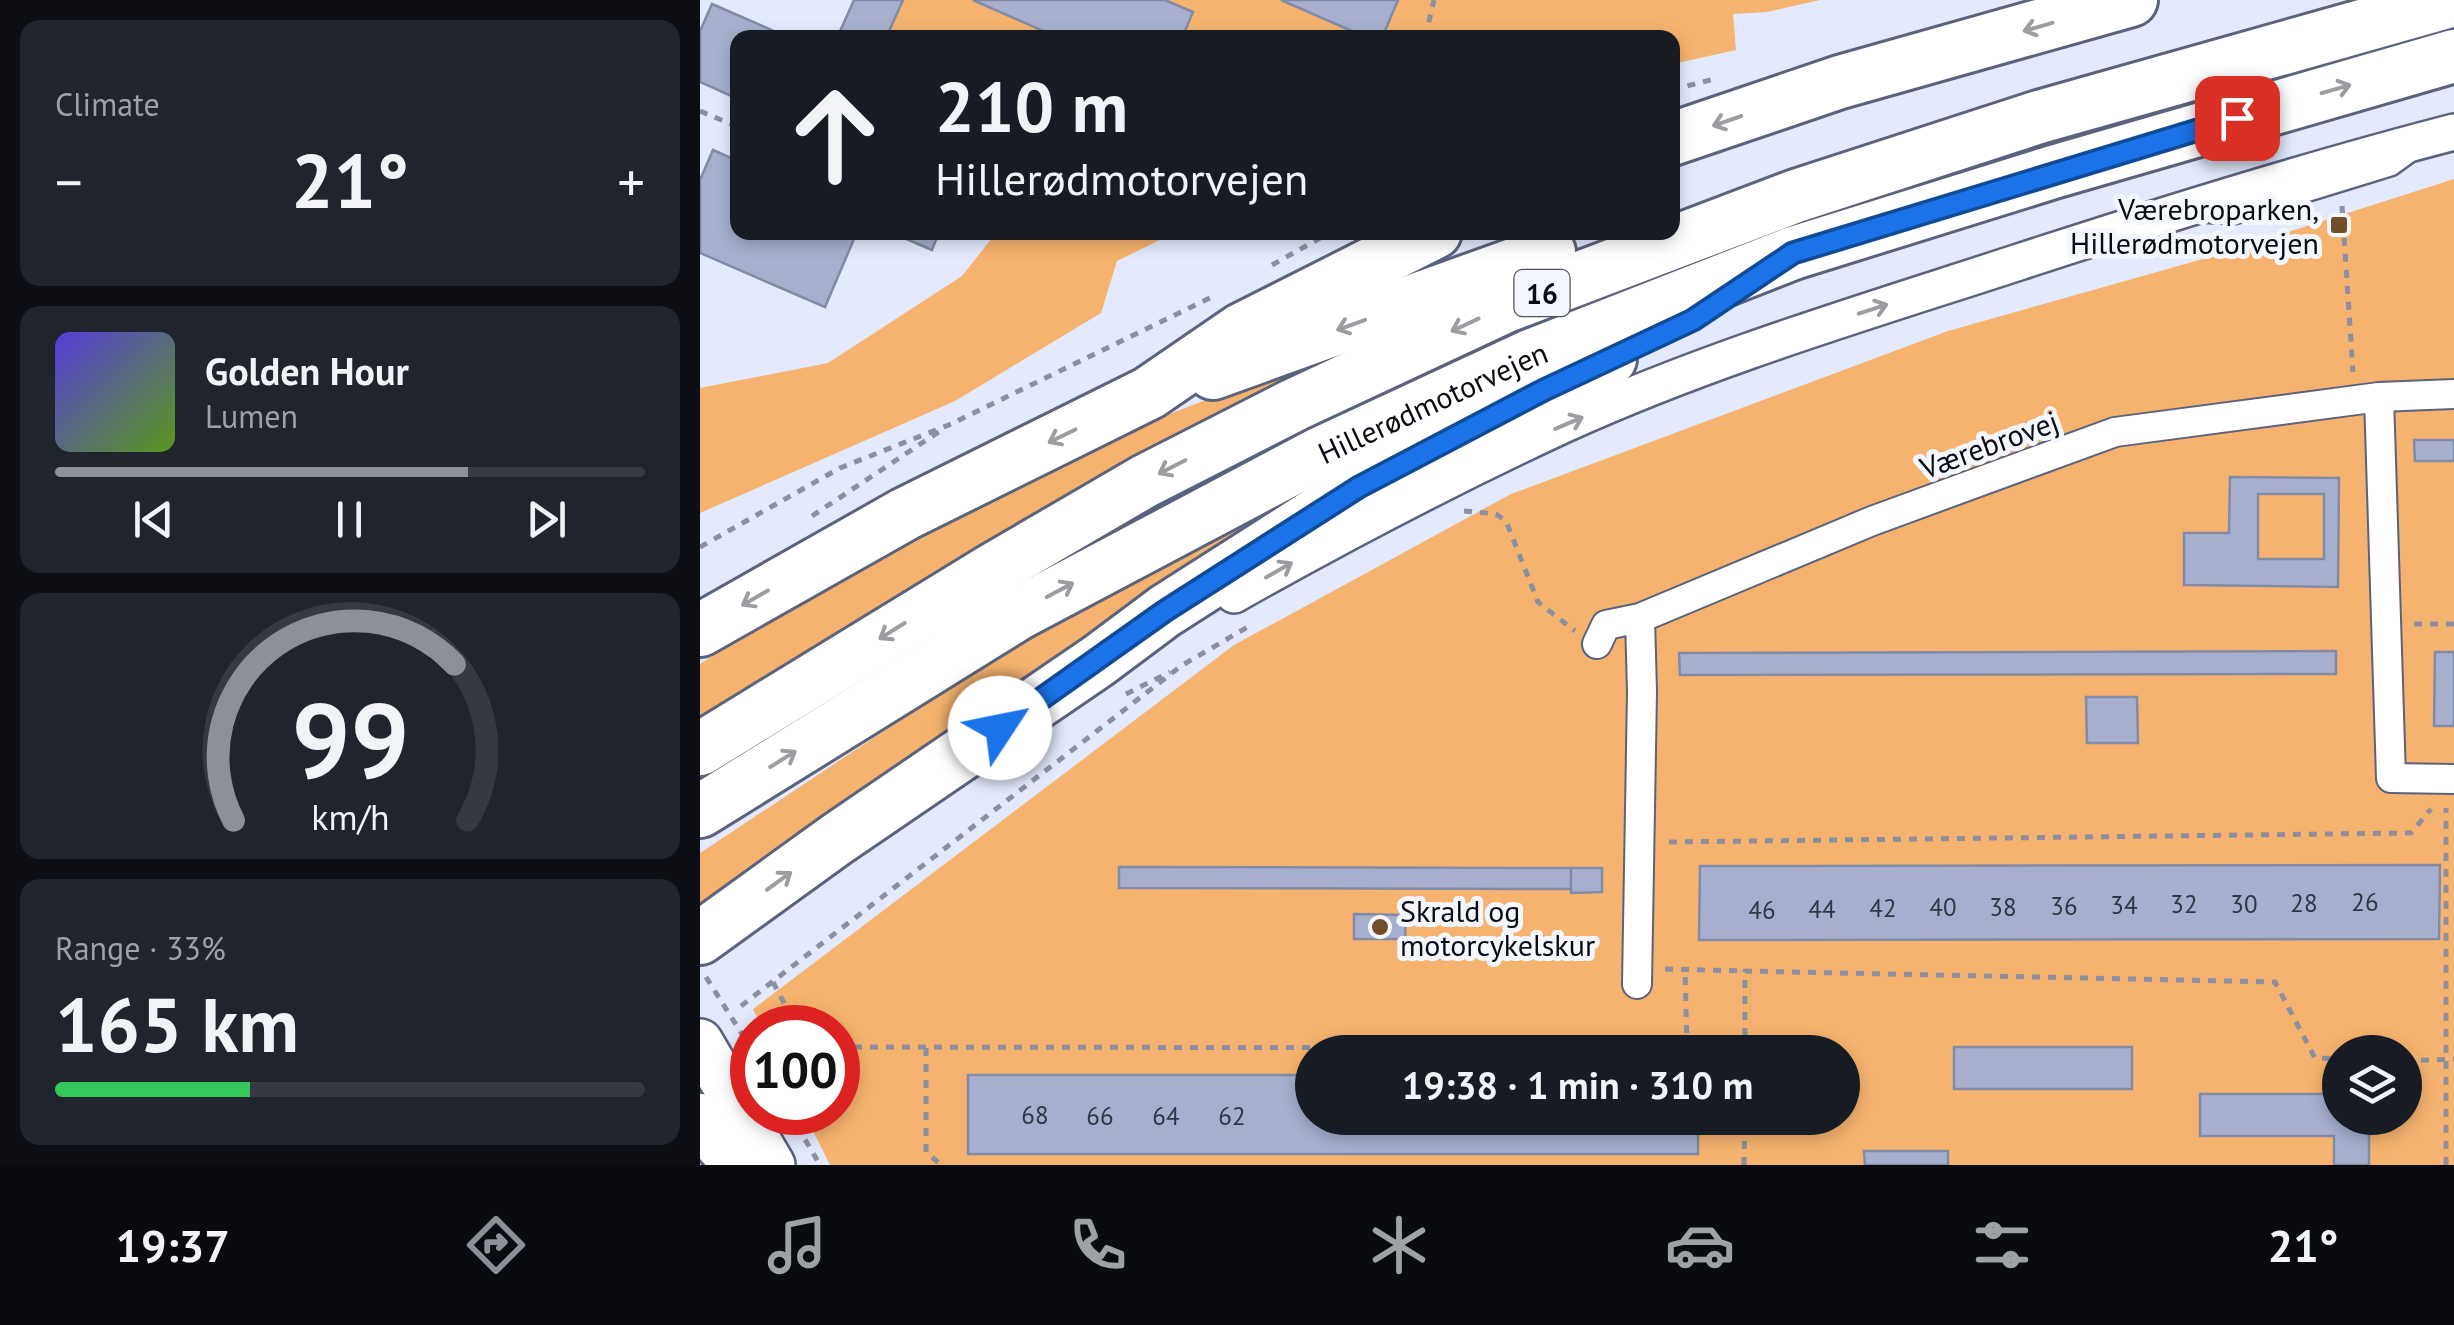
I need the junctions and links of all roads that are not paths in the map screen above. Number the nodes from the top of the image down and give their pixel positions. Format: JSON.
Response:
{"nodes":[{"id":1,"x":2131,"y":0,"type":"edge"},
{"id":2,"x":2454,"y":0,"type":"edge"},
{"id":3,"x":2454,"y":56,"type":"edge"},
{"id":4,"x":2176,"y":79,"type":"junction"},
{"id":5,"x":2443,"y":135,"type":"edge"},
{"id":6,"x":1680,"y":136,"type":"edge"},
{"id":7,"x":1680,"y":207,"type":"edge"},
{"id":8,"x":1419,"y":240,"type":"edge"},
{"id":9,"x":1585,"y":240,"type":"edge"},
{"id":10,"x":1793,"y":253,"type":"junction"},
{"id":11,"x":1149,"y":393,"type":"junction"},
{"id":12,"x":2454,"y":394,"type":"edge"},
{"id":13,"x":2367,"y":399,"type":"junction"},
{"id":14,"x":1640,"y":618,"type":"junction"},
{"id":15,"x":700,"y":630,"type":"edge"},
{"id":16,"x":1598,"y":644,"type":"dead end"},
{"id":17,"x":1098,"y":661,"type":"junction"},
{"id":18,"x":700,"y":748,"type":"edge"},
{"id":19,"x":2450,"y":785,"type":"edge"},
{"id":20,"x":700,"y":811,"type":"edge"},
{"id":21,"x":700,"y":938,"type":"edge"},
{"id":22,"x":1637,"y":976,"type":"road end"},
{"id":23,"x":700,"y":1042,"type":"edge"},
{"id":24,"x":700,"y":1120,"type":"edge"},
{"id":25,"x":750,"y":1165,"type":"edge"},
{"id":26,"x":772,"y":1165,"type":"edge"}],
"edges":[{"from":1,"to":6,"type":"highway","one_way":true},
{"from":2,"to":4,"type":"highway","name":"Hillerødmotorvejen","number":"16"},
{"from":10,"to":3,"type":"highway","name":"Hillerødmotorvejen","number":"16","one_way":true},
{"from":4,"to":7,"type":"highway"},
{"from":4,"to":18,"type":"highway","name":"Hillerødmotorvejen","number":"16","one_way":true},
{"from":17,"to":5,"type":"street","one_way":true},
{"from":8,"to":11,"type":"highway"},
{"from":9,"to":11,"type":"highway","one_way":true},
{"from":10,"to":17,"type":"highway"},
{"from":20,"to":10,"type":"highway","name":"Hillerødmotorvejen","number":"16","one_way":true},
{"from":11,"to":15,"type":"highway","one_way":true},
{"from":12,"to":13,"type":"street","name":"Værebrovej"},
{"from":13,"to":14,"type":"street","name":"Værebrovej"},
{"from":13,"to":19,"type":"street"},
{"from":14,"to":16,"type":"street","name":"Værebrovej"},
{"from":14,"to":22,"type":"street"},
{"from":21,"to":17,"type":"highway","one_way":true},
{"from":23,"to":26,"type":"main road"},
{"from":24,"to":25,"type":"highway"}]}
